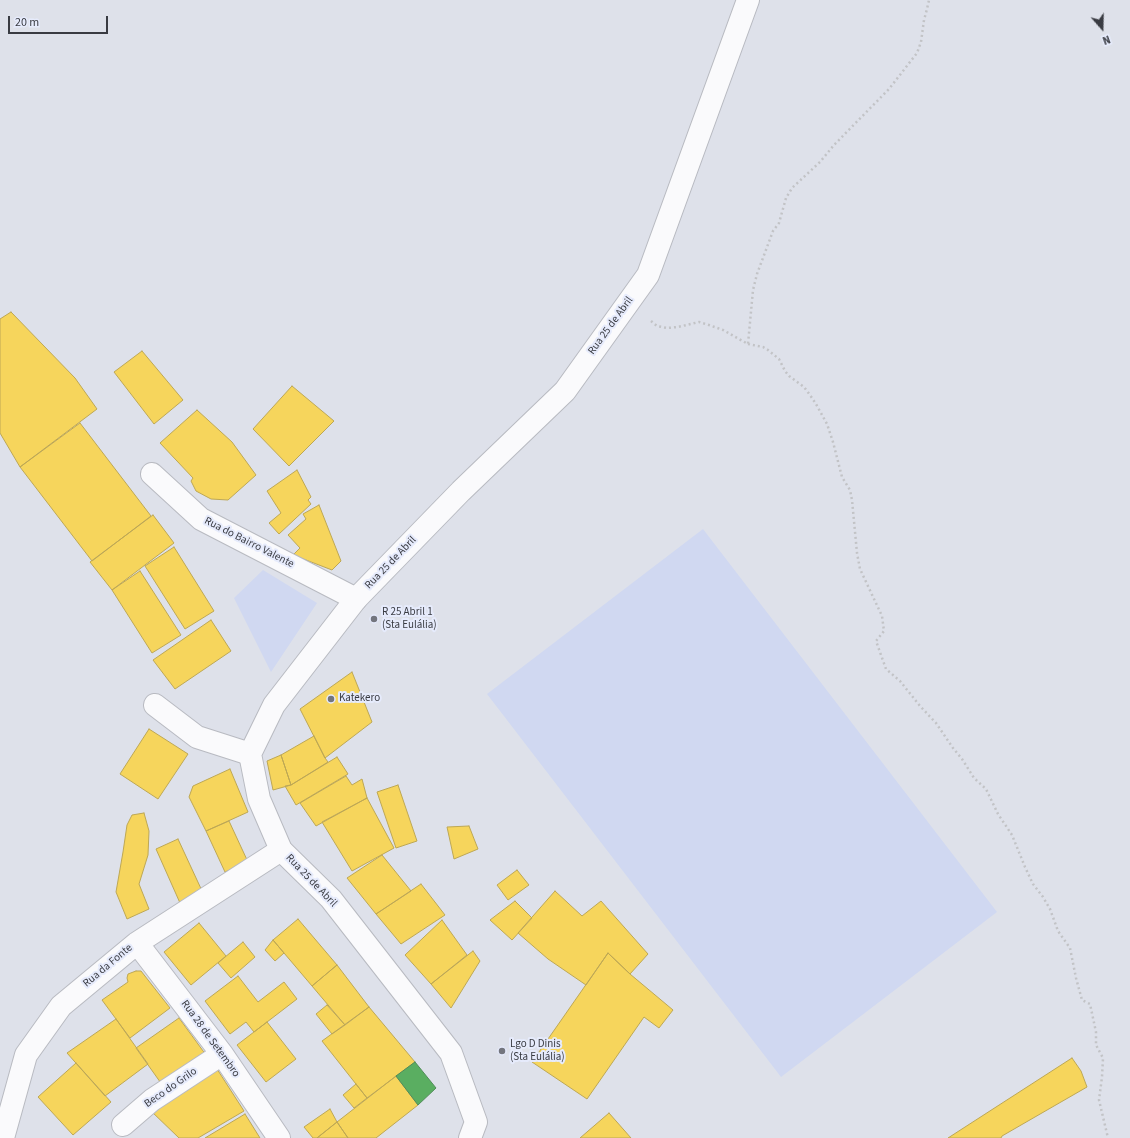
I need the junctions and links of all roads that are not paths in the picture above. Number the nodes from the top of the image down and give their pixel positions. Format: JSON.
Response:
{"nodes":[{"id":1,"x":748,"y":0,"type":"edge"},
{"id":2,"x":152,"y":474,"type":"dead end"},
{"id":3,"x":356,"y":599,"type":"junction"},
{"id":4,"x":155,"y":705,"type":"dead end"},
{"id":5,"x":250,"y":754,"type":"junction"},
{"id":6,"x":281,"y":850,"type":"junction"},
{"id":7,"x":137,"y":943,"type":"junction"},
{"id":8,"x":222,"y":1054,"type":"junction"},
{"id":9,"x":123,"y":1125,"type":"dead end"},
{"id":10,"x":473,"y":1130,"type":"edge"},
{"id":11,"x":4,"y":1138,"type":"edge"},
{"id":12,"x":279,"y":1138,"type":"edge"}],
"edges":[{"from":1,"to":3,"type":"street","name":"Rua 25 de Abril"},
{"from":2,"to":3,"type":"street","name":"Rua do Bairro Valente"},
{"from":3,"to":5,"type":"street","name":"Rua 25 de Abril"},
{"from":4,"to":5,"type":"street"},
{"from":5,"to":6,"type":"street","name":"Rua 25 de Abril"},
{"from":6,"to":7,"type":"street","name":"Rua da Fonte"},
{"from":6,"to":10,"type":"street","name":"Rua 25 de Abril"},
{"from":7,"to":8,"type":"street","name":"Rua 28 de Setembro"},
{"from":7,"to":11,"type":"street","name":"Rua da Fonte"},
{"from":8,"to":9,"type":"street","name":"Beco do Grilo"},
{"from":8,"to":12,"type":"street","name":"Rua 28 de Setembro"}]}
